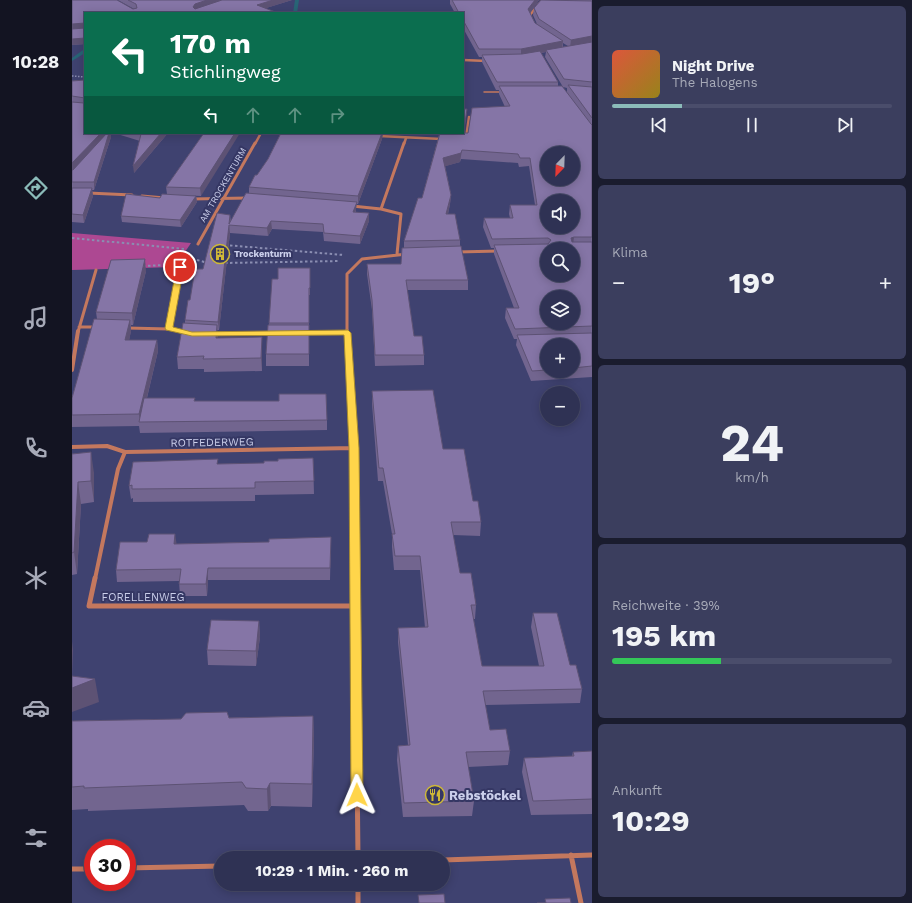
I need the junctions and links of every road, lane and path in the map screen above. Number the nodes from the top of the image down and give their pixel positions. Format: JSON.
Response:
{"nodes":[{"id":1,"x":542,"y":0,"type":"edge"},
{"id":2,"x":538,"y":4,"type":"junction"},
{"id":3,"x":546,"y":4,"type":"edge"},
{"id":4,"x":533,"y":22,"type":"edge"},
{"id":5,"x":464,"y":60,"type":"edge"},
{"id":6,"x":494,"y":61,"type":"edge"},
{"id":7,"x":72,"y":76,"type":"edge"},
{"id":8,"x":84,"y":76,"type":"edge"},
{"id":9,"x":484,"y":92,"type":"dead end"},
{"id":10,"x":507,"y":92,"type":"edge"},
{"id":11,"x":469,"y":117,"type":"edge"},
{"id":12,"x":260,"y":134,"type":"edge"},
{"id":13,"x":377,"y":136,"type":"edge"},
{"id":14,"x":406,"y":138,"type":"junction"},
{"id":15,"x":444,"y":139,"type":"edge"},
{"id":16,"x":458,"y":139,"type":"edge"},
{"id":17,"x":86,"y":193,"type":"edge"},
{"id":18,"x":169,"y":198,"type":"edge"},
{"id":19,"x":253,"y":198,"type":"edge"},
{"id":20,"x":184,"y":199,"type":"edge"},
{"id":21,"x":224,"y":199,"type":"junction"},
{"id":22,"x":349,"y":206,"type":"edge"},
{"id":23,"x":380,"y":209,"type":"junction"},
{"id":24,"x":72,"y":238,"type":"edge"},
{"id":25,"x":198,"y":244,"type":"dead end"},
{"id":26,"x":223,"y":245,"type":"edge"},
{"id":27,"x":186,"y":249,"type":"dead end"},
{"id":28,"x":508,"y":251,"type":"edge"},
{"id":29,"x":452,"y":252,"type":"edge"},
{"id":30,"x":397,"y":254,"type":"junction"},
{"id":31,"x":413,"y":254,"type":"edge"},
{"id":32,"x":342,"y":255,"type":"dead end"},
{"id":33,"x":194,"y":258,"type":"dead end"},
{"id":34,"x":362,"y":259,"type":"junction"},
{"id":35,"x":203,"y":262,"type":"junction"},
{"id":36,"x":196,"y":263,"type":"dead end"},
{"id":37,"x":210,"y":263,"type":"edge"},
{"id":38,"x":225,"y":263,"type":"edge"},
{"id":39,"x":168,"y":265,"type":"dead end"},
{"id":40,"x":137,"y":267,"type":"edge"},
{"id":41,"x":180,"y":267,"type":"dead end"},
{"id":42,"x":96,"y":270,"type":"dead end"},
{"id":43,"x":79,"y":327,"type":"junction"},
{"id":44,"x":102,"y":328,"type":"edge"},
{"id":45,"x":124,"y":328,"type":"edge"},
{"id":46,"x":169,"y":328,"type":"junction"},
{"id":47,"x":278,"y":333,"type":"edge"},
{"id":48,"x":301,"y":333,"type":"edge"},
{"id":49,"x":348,"y":333,"type":"junction"},
{"id":50,"x":192,"y":334,"type":"edge"},
{"id":51,"x":208,"y":334,"type":"edge"},
{"id":52,"x":72,"y":370,"type":"edge"},
{"id":53,"x":72,"y":447,"type":"edge"},
{"id":54,"x":354,"y":448,"type":"junction"},
{"id":55,"x":125,"y":452,"type":"junction"},
{"id":56,"x":354,"y":606,"type":"junction"},
{"id":57,"x":358,"y":851,"type":"edge"},
{"id":58,"x":571,"y":855,"type":"junction"},
{"id":59,"x":592,"y":855,"type":"edge"},
{"id":60,"x":450,"y":860,"type":"edge"},
{"id":61,"x":214,"y":866,"type":"edge"},
{"id":62,"x":136,"y":868,"type":"edge"},
{"id":63,"x":72,"y":869,"type":"edge"},
{"id":64,"x":84,"y":869,"type":"edge"},
{"id":65,"x":358,"y":891,"type":"edge"},
{"id":66,"x":358,"y":903,"type":"edge"},
{"id":67,"x":581,"y":903,"type":"edge"}],
"edges":[{"from":1,"to":2,"type":"street"},
{"from":2,"to":3,"type":"lane"},
{"from":2,"to":4,"type":"street"},
{"from":5,"to":6,"type":"street"},
{"from":7,"to":8,"type":"path"},
{"from":9,"to":10,"type":"lane"},
{"from":11,"to":16,"type":"street"},
{"from":12,"to":21,"type":"street","name":"AM TROCKENTURM"},
{"from":13,"to":14,"type":"street"},
{"from":14,"to":15,"type":"street"},
{"from":14,"to":23,"type":"street"},
{"from":17,"to":18,"type":"street"},
{"from":19,"to":21,"type":"street"},
{"from":20,"to":21,"type":"street"},
{"from":21,"to":25,"type":"street","name":"AM TROCKENTURM"},
{"from":22,"to":23,"type":"street"},
{"from":23,"to":30,"type":"street"},
{"from":24,"to":27,"type":"path"},
{"from":26,"to":32,"type":"path"},
{"from":28,"to":29,"type":"street"},
{"from":30,"to":31,"type":"street"},
{"from":30,"to":34,"type":"street"},
{"from":33,"to":35,"type":"path"},
{"from":34,"to":38,"type":"path"},
{"from":34,"to":49,"type":"street"},
{"from":35,"to":36,"type":"path"},
{"from":35,"to":37,"type":"path"},
{"from":39,"to":40,"type":"path"},
{"from":41,"to":46,"type":"street"},
{"from":42,"to":43,"type":"street"},
{"from":43,"to":44,"type":"street"},
{"from":43,"to":52,"type":"street"},
{"from":45,"to":46,"type":"street"},
{"from":46,"to":50,"type":"street"},
{"from":47,"to":51,"type":"street"},
{"from":48,"to":49,"type":"street"},
{"from":49,"to":54,"type":"street"},
{"from":53,"to":55,"type":"street","name":"ROTFEDERWEG"},
{"from":54,"to":55,"type":"street","name":"ROTFEDERWEG"},
{"from":54,"to":56,"type":"street"},
{"from":55,"to":56,"type":"street","name":"FORELLENWEG"},
{"from":56,"to":57,"type":"street"},
{"from":58,"to":59,"type":"street"},
{"from":58,"to":60,"type":"street"},
{"from":58,"to":67,"type":"street"},
{"from":61,"to":62,"type":"street"},
{"from":63,"to":64,"type":"street"},
{"from":65,"to":66,"type":"street"}]}
